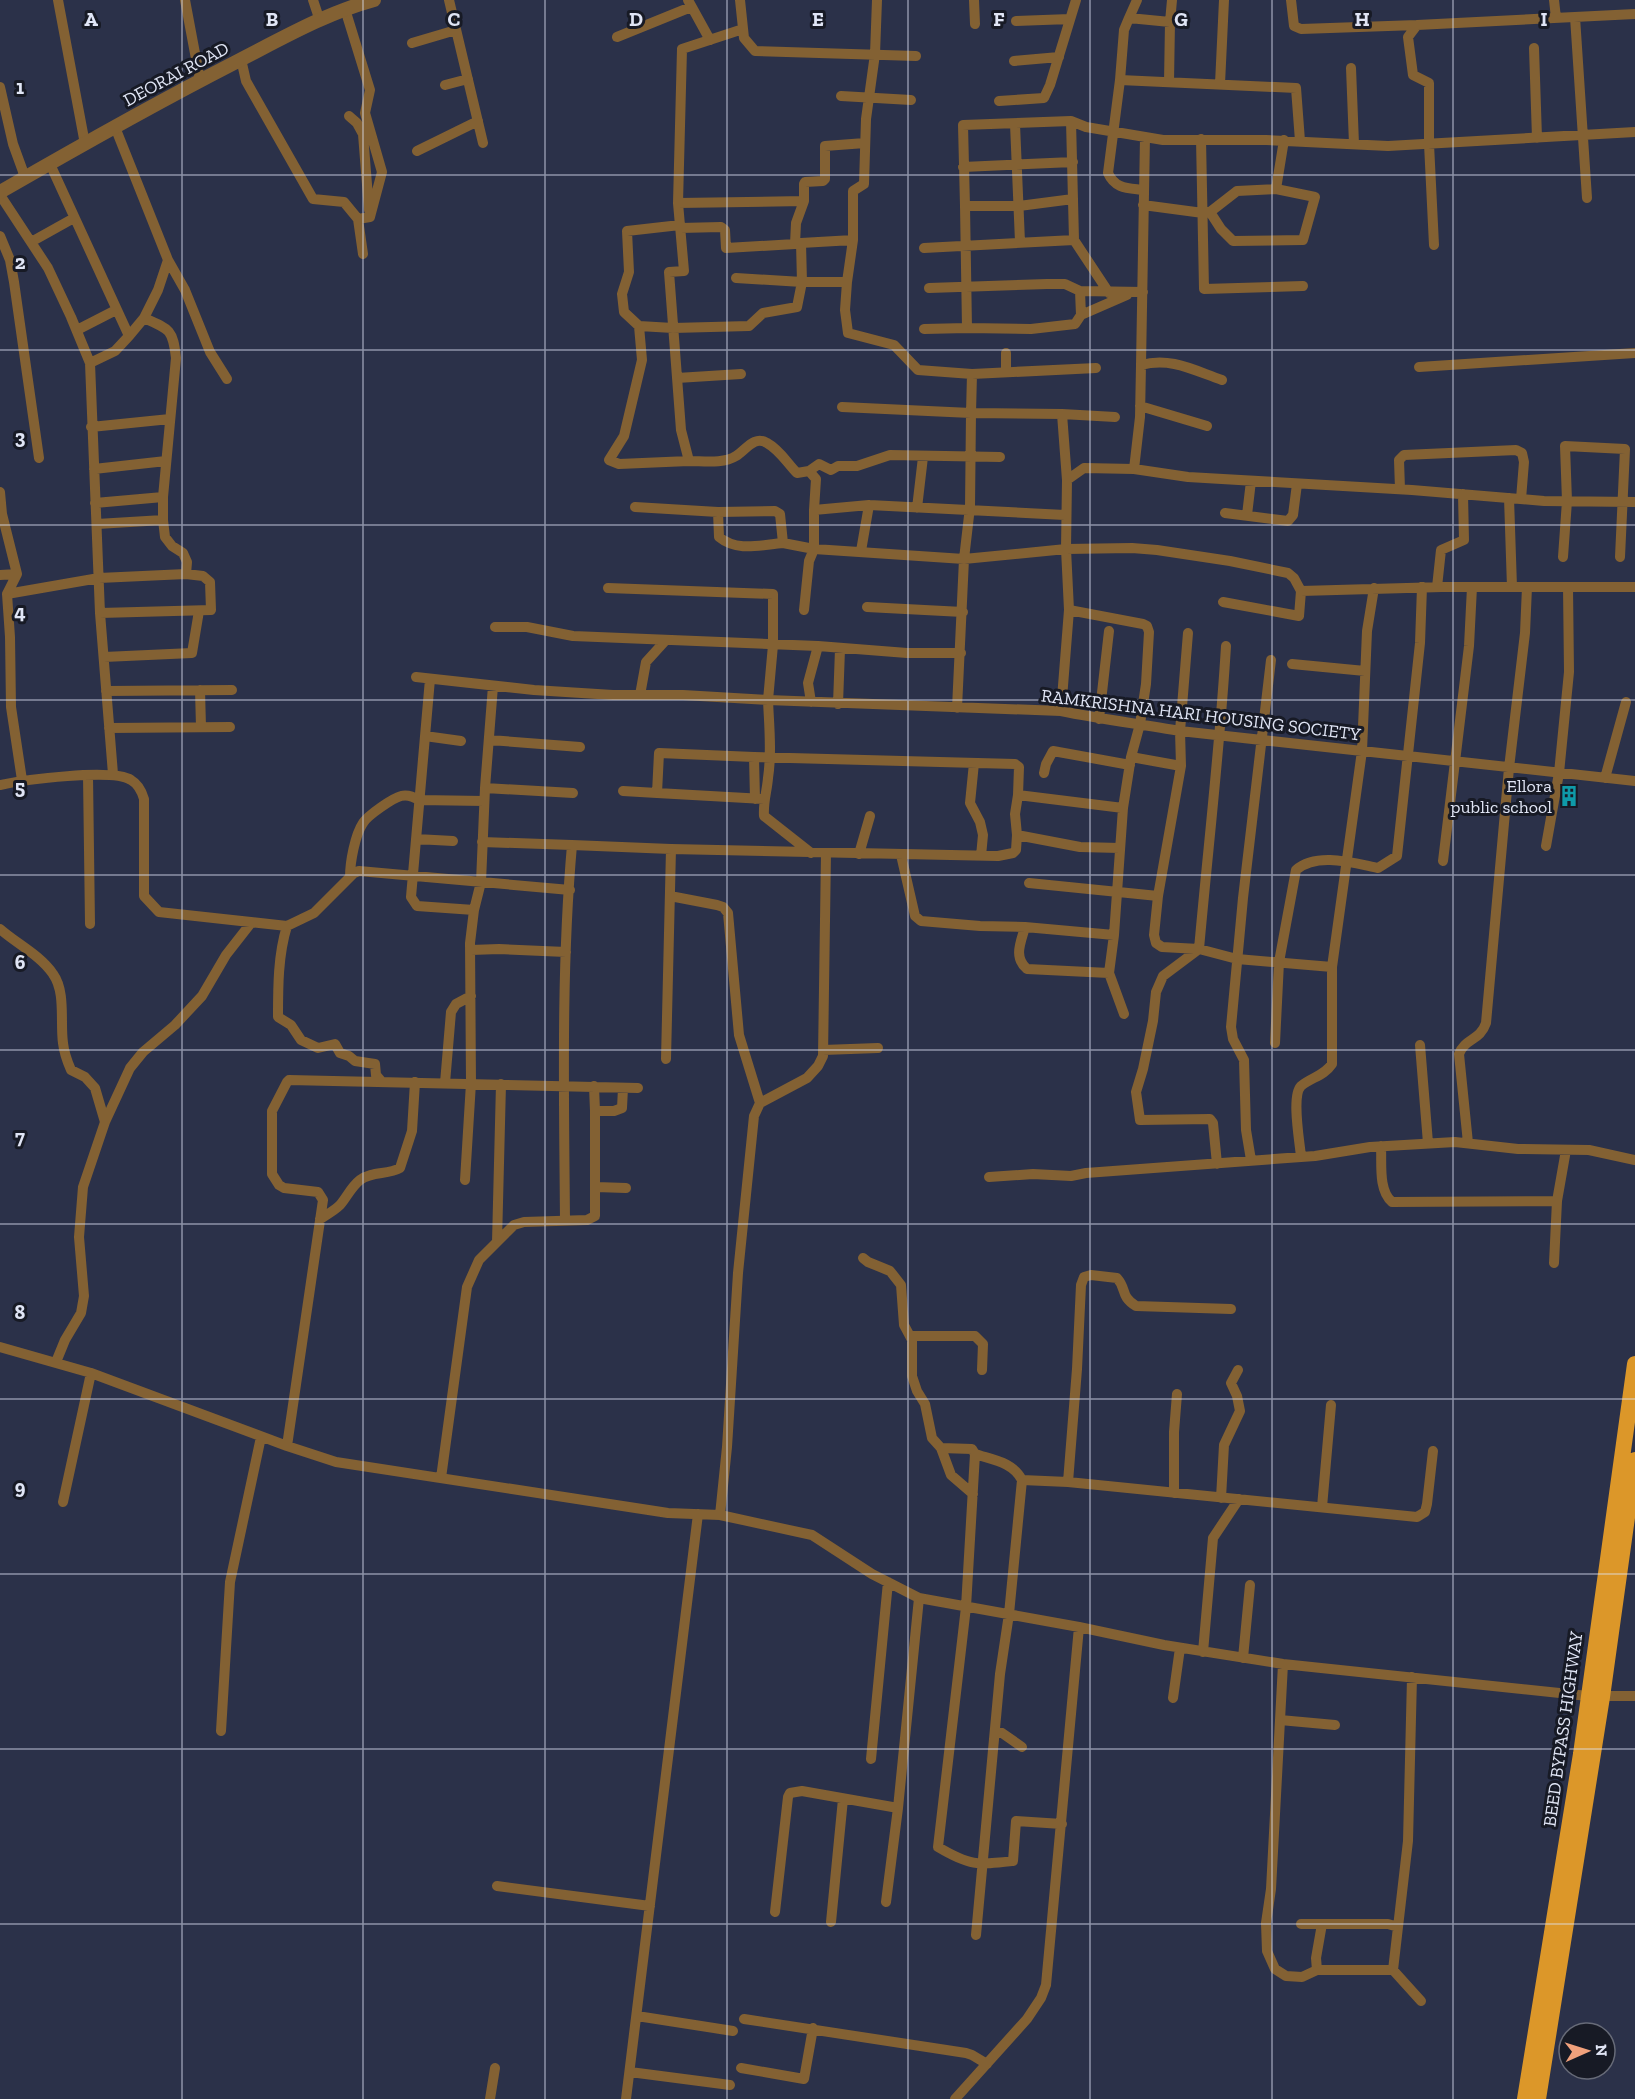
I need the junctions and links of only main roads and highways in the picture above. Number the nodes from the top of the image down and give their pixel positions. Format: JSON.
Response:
{"nodes":[{"id":1,"x":1635,"y":1364,"type":"edge"},
{"id":2,"x":1635,"y":1460,"type":"edge"},
{"id":3,"x":1595,"y":1696,"type":"junction"},
{"id":4,"x":1525,"y":2099,"type":"edge"},
{"id":5,"x":1538,"y":2099,"type":"edge"}],
"edges":[{"from":1,"to":3,"type":"highway","name":"BEED BYPASS HIGHWAY"},
{"from":2,"to":3,"type":"highway","name":"BEED BYPASS HIGHWAY"},
{"from":3,"to":4,"type":"highway","name":"BEED BYPASS HIGHWAY"},
{"from":3,"to":5,"type":"highway","name":"BEED BYPASS HIGHWAY"}]}
